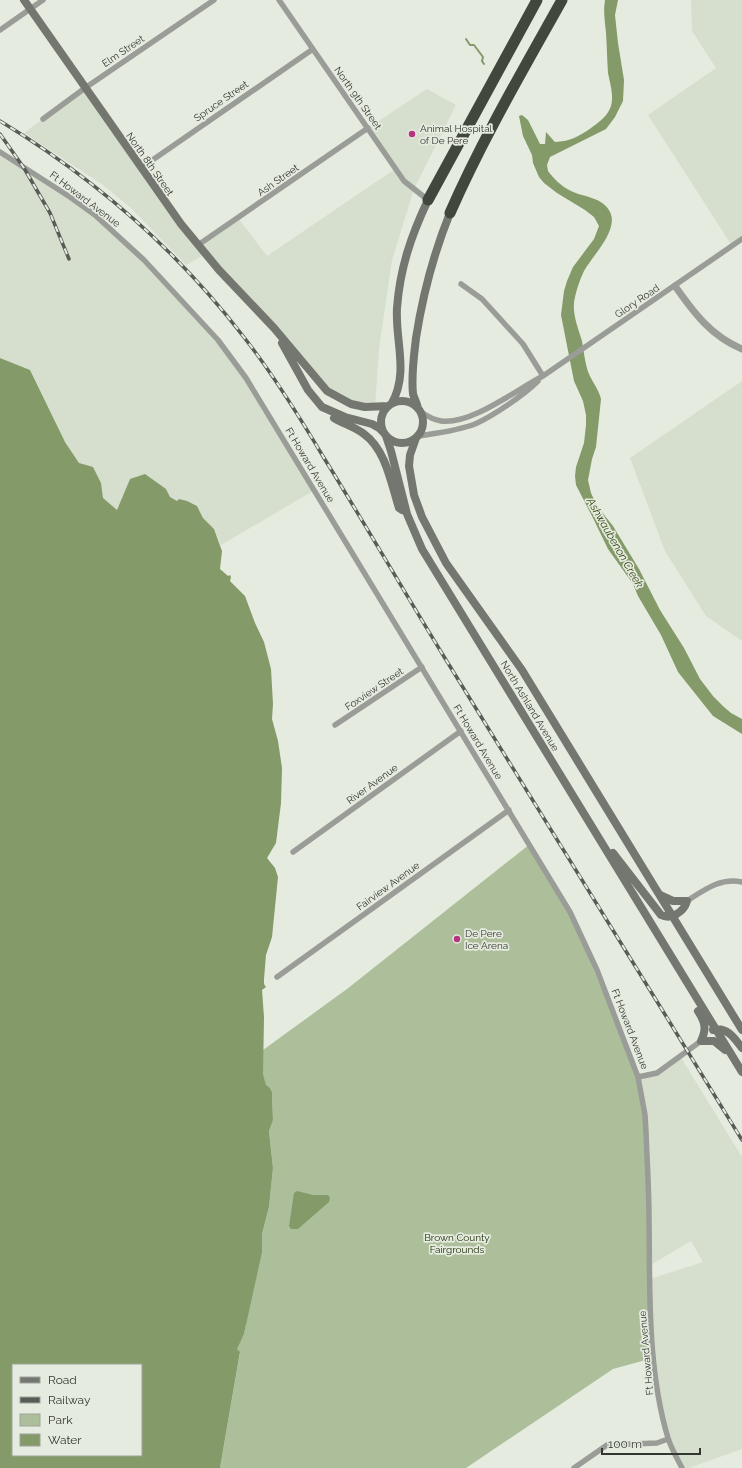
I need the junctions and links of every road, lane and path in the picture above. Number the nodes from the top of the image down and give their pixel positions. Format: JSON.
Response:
{"nodes":[{"id":1,"x":24,"y":0,"type":"edge"},
{"id":2,"x":43,"y":0,"type":"edge"},
{"id":3,"x":214,"y":0,"type":"edge"},
{"id":4,"x":279,"y":0,"type":"edge"},
{"id":5,"x":536,"y":0,"type":"edge"},
{"id":6,"x":562,"y":0,"type":"edge"},
{"id":7,"x":30,"y":9,"type":"junction"},
{"id":8,"x":0,"y":30,"type":"edge"},
{"id":9,"x":312,"y":49,"type":"junction"},
{"id":10,"x":85,"y":88,"type":"junction"},
{"id":11,"x":43,"y":119,"type":"dead end"},
{"id":12,"x":368,"y":128,"type":"junction"},
{"id":13,"x":0,"y":152,"type":"edge"},
{"id":14,"x":141,"y":168,"type":"junction"},
{"id":15,"x":428,"y":200,"type":"junction"},
{"id":16,"x":450,"y":213,"type":"joint"},
{"id":17,"x":742,"y":239,"type":"edge"},
{"id":18,"x":198,"y":245,"type":"junction"},
{"id":19,"x":461,"y":284,"type":"dead end"},
{"id":20,"x":675,"y":286,"type":"junction"},
{"id":21,"x":274,"y":328,"type":"junction"},
{"id":22,"x":742,"y":349,"type":"edge"},
{"id":23,"x":543,"y":376,"type":"junction"},
{"id":24,"x":390,"y":405,"type":"junction"},
{"id":25,"x":322,"y":407,"type":"junction"},
{"id":26,"x":420,"y":410,"type":"junction"},
{"id":27,"x":385,"y":434,"type":"junction"},
{"id":28,"x":417,"y":437,"type":"junction"},
{"id":29,"x":407,"y":514,"type":"junction"},
{"id":30,"x":422,"y":667,"type":"junction"},
{"id":31,"x":336,"y":725,"type":"dead end"},
{"id":32,"x":461,"y":731,"type":"junction"},
{"id":33,"x":509,"y":810,"type":"junction"},
{"id":34,"x":600,"y":840,"type":"junction"},
{"id":35,"x":293,"y":852,"type":"dead end"},
{"id":36,"x":742,"y":882,"type":"edge"},
{"id":37,"x":633,"y":895,"type":"junction"},
{"id":38,"x":660,"y":895,"type":"junction"},
{"id":39,"x":685,"y":905,"type":"junction"},
{"id":40,"x":672,"y":916,"type":"junction"},
{"id":41,"x":277,"y":977,"type":"dead end"},
{"id":42,"x":739,"y":1020,"type":"edge"},
{"id":43,"x":716,"y":1029,"type":"junction"},
{"id":44,"x":742,"y":1030,"type":"edge"},
{"id":45,"x":703,"y":1038,"type":"junction"},
{"id":46,"x":742,"y":1048,"type":"edge"},
{"id":47,"x":733,"y":1057,"type":"junction"},
{"id":48,"x":742,"y":1072,"type":"edge"},
{"id":49,"x":638,"y":1077,"type":"junction"},
{"id":50,"x":668,"y":1439,"type":"junction"},
{"id":51,"x":574,"y":1468,"type":"edge"},
{"id":52,"x":682,"y":1468,"type":"edge"}],
"edges":[{"from":1,"to":7,"type":"main road","name":"North 8th Street"},
{"from":2,"to":7,"type":"street"},
{"from":3,"to":10,"type":"street","name":"Elm Street"},
{"from":4,"to":9,"type":"street","name":"North 9th Street"},
{"from":5,"to":15,"type":"highway"},
{"from":6,"to":16,"type":"highway"},
{"from":7,"to":8,"type":"street"},
{"from":7,"to":10,"type":"main road","name":"North 8th Street"},
{"from":9,"to":12,"type":"street","name":"North 9th Street"},
{"from":9,"to":14,"type":"street","name":"Spruce Street"},
{"from":10,"to":11,"type":"street","name":"Elm Street"},
{"from":10,"to":14,"type":"main road","name":"North 8th Street"},
{"from":12,"to":15,"type":"street","name":"North 9th Street"},
{"from":12,"to":18,"type":"street","name":"Ash Street"},
{"from":13,"to":30,"type":"street","name":"Ft Howard Avenue"},
{"from":14,"to":18,"type":"main road","name":"North 8th Street"},
{"from":15,"to":24,"type":"main road"},
{"from":16,"to":26,"type":"main road"},
{"from":17,"to":20,"type":"street","name":"Glory Road"},
{"from":18,"to":21,"type":"main road","name":"North 8th Street"},
{"from":19,"to":23,"type":"street"},
{"from":20,"to":22,"type":"street"},
{"from":20,"to":23,"type":"street","name":"Glory Road"},
{"from":21,"to":24,"type":"main road","name":"North 8th Street"},
{"from":21,"to":25,"type":"main road","name":"North 8th Street"},
{"from":23,"to":26,"type":"street","name":"Glory Road"},
{"from":23,"to":28,"type":"street","name":"Glory Road"},
{"from":24,"to":26,"type":"main road"},
{"from":24,"to":27,"type":"main road"},
{"from":25,"to":27,"type":"main road","name":"North 8th Street"},
{"from":25,"to":29,"type":"main road","name":"North Ashland Avenue"},
{"from":26,"to":28,"type":"main road"},
{"from":27,"to":28,"type":"main road"},
{"from":27,"to":29,"type":"main road"},
{"from":28,"to":38,"type":"main road","name":"North Ashland Avenue"},
{"from":29,"to":34,"type":"main road","name":"North Ashland Avenue"},
{"from":30,"to":31,"type":"street","name":"Foxview Street"},
{"from":30,"to":32,"type":"street","name":"Ft Howard Avenue"},
{"from":32,"to":33,"type":"street","name":"Ft Howard Avenue"},
{"from":32,"to":35,"type":"street","name":"River Avenue"},
{"from":33,"to":41,"type":"street","name":"Fairview Avenue"},
{"from":33,"to":49,"type":"street","name":"Ft Howard Avenue"},
{"from":34,"to":37,"type":"main road","name":"North Ashland Avenue"},
{"from":34,"to":40,"type":"main road"},
{"from":36,"to":39,"type":"street"},
{"from":37,"to":43,"type":"main road","name":"North Ashland Avenue"},
{"from":37,"to":45,"type":"main road"},
{"from":38,"to":39,"type":"main road"},
{"from":38,"to":40,"type":"main road","name":"North Ashland Avenue"},
{"from":39,"to":40,"type":"main road"},
{"from":39,"to":42,"type":"main road"},
{"from":40,"to":42,"type":"main road","name":"North Ashland Avenue"},
{"from":42,"to":44,"type":"main road"},
{"from":43,"to":45,"type":"main road"},
{"from":43,"to":46,"type":"main road"},
{"from":43,"to":47,"type":"main road","name":"North Ashland Avenue"},
{"from":45,"to":47,"type":"main road"},
{"from":45,"to":49,"type":"street"},
{"from":47,"to":48,"type":"main road","name":"North Ashland Avenue"},
{"from":49,"to":50,"type":"street","name":"Ft Howard Avenue"},
{"from":50,"to":51,"type":"street"},
{"from":50,"to":52,"type":"street","name":"Ft Howard Avenue"}]}
